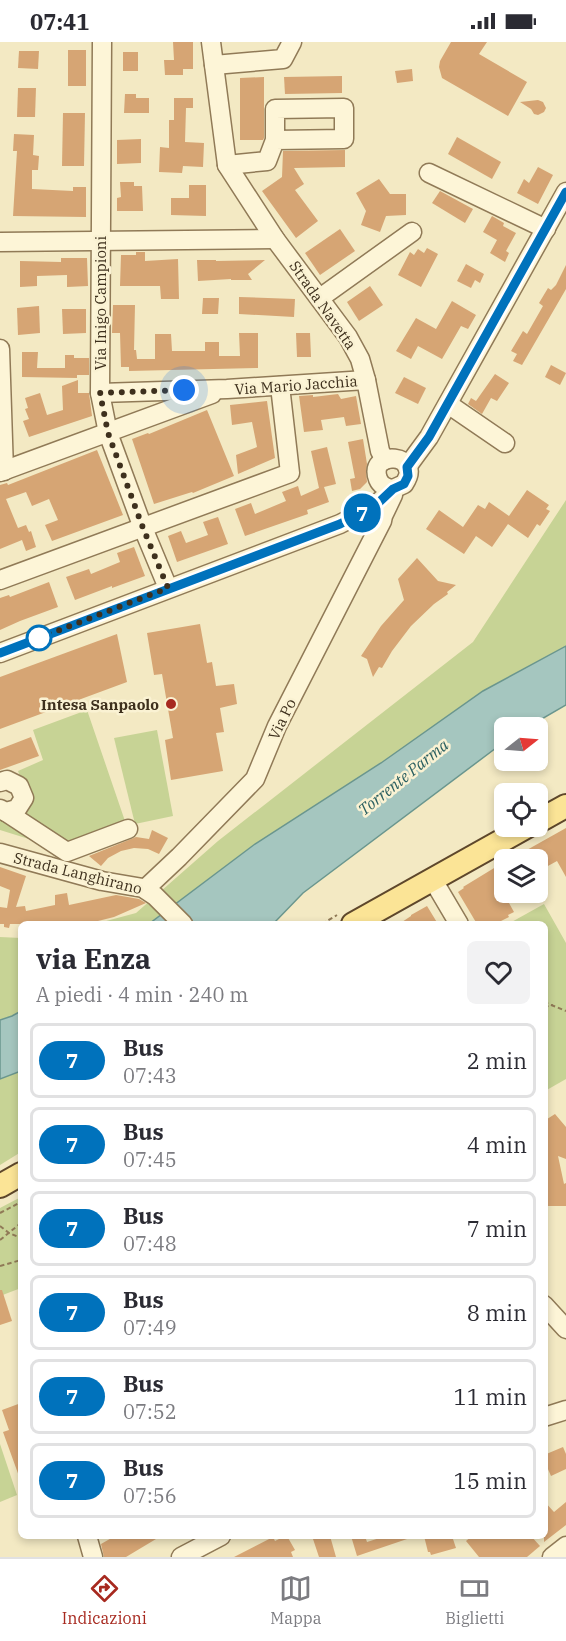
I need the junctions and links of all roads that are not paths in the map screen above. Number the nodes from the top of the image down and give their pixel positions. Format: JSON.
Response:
{"nodes":[{"id":1,"x":102,"y":42,"type":"edge"},
{"id":2,"x":211,"y":42,"type":"edge"},
{"id":3,"x":292,"y":42,"type":"edge"},
{"id":4,"x":214,"y":65,"type":"junction"},
{"id":5,"x":275,"y":140,"type":"dead end"},
{"id":6,"x":227,"y":165,"type":"junction"},
{"id":7,"x":429,"y":173,"type":"dead end"},
{"id":8,"x":566,"y":192,"type":"edge"},
{"id":9,"x":546,"y":229,"type":"junction"},
{"id":10,"x":412,"y":232,"type":"dead end"},
{"id":11,"x":275,"y":239,"type":"junction"},
{"id":12,"x":101,"y":240,"type":"junction"},
{"id":13,"x":0,"y":242,"type":"edge"},
{"id":14,"x":320,"y":298,"type":"junction"},
{"id":15,"x":0,"y":349,"type":"edge"},
{"id":16,"x":366,"y":380,"type":"junction"},
{"id":17,"x":280,"y":386,"type":"junction"},
{"id":18,"x":226,"y":389,"type":"junction"},
{"id":19,"x":100,"y":393,"type":"junction"},
{"id":20,"x":448,"y":404,"type":"junction"},
{"id":21,"x":108,"y":433,"type":"junction"},
{"id":22,"x":505,"y":443,"type":"dead end"},
{"id":23,"x":397,"y":462,"type":"junction"},
{"id":24,"x":2,"y":471,"type":"edge"},
{"id":25,"x":390,"y":487,"type":"junction"},
{"id":26,"x":374,"y":513,"type":"junction"},
{"id":27,"x":143,"y":528,"type":"junction"},
{"id":28,"x":0,"y":580,"type":"edge"},
{"id":29,"x":168,"y":588,"type":"junction"},
{"id":30,"x":0,"y":653,"type":"edge"},
{"id":31,"x":0,"y":782,"type":"edge"},
{"id":32,"x":566,"y":806,"type":"edge"},
{"id":33,"x":3,"y":811,"type":"edge"},
{"id":34,"x":548,"y":816,"type":"edge"},
{"id":35,"x":128,"y":829,"type":"dead end"},
{"id":36,"x":509,"y":837,"type":"edge"},
{"id":37,"x":0,"y":853,"type":"edge"},
{"id":38,"x":433,"y":880,"type":"junction"},
{"id":39,"x":150,"y":893,"type":"junction"},
{"id":40,"x":180,"y":921,"type":"edge"},
{"id":41,"x":358,"y":921,"type":"edge"},
{"id":42,"x":457,"y":921,"type":"edge"},
{"id":43,"x":18,"y":1176,"type":"edge"},
{"id":44,"x":0,"y":1186,"type":"edge"},
{"id":45,"x":548,"y":1309,"type":"edge"},
{"id":46,"x":566,"y":1329,"type":"edge"},
{"id":47,"x":88,"y":1539,"type":"edge"},
{"id":48,"x":215,"y":1545,"type":"edge"},
{"id":49,"x":566,"y":1546,"type":"edge"},
{"id":50,"x":93,"y":1557,"type":"edge"},
{"id":51,"x":181,"y":1557,"type":"edge"},
{"id":52,"x":552,"y":1557,"type":"edge"}],
"edges":[{"from":1,"to":12,"type":"street","name":"Via Inigo Campioni"},
{"from":2,"to":4,"type":"street","name":"Strada Navetta"},
{"from":3,"to":4,"type":"street"},
{"from":4,"to":6,"type":"street","name":"Strada Navetta"},
{"from":5,"to":6,"type":"street"},
{"from":6,"to":11,"type":"street","name":"Strada Navetta"},
{"from":7,"to":9,"type":"street"},
{"from":8,"to":9,"type":"street","name":"Via Po"},
{"from":9,"to":20,"type":"street","name":"Via Po"},
{"from":10,"to":14,"type":"street"},
{"from":11,"to":12,"type":"street"},
{"from":11,"to":14,"type":"street","name":"Strada Navetta"},
{"from":12,"to":13,"type":"street"},
{"from":12,"to":19,"type":"street","name":"Via Inigo Campioni"},
{"from":14,"to":16,"type":"street","name":"Strada Navetta"},
{"from":15,"to":24,"type":"street"},
{"from":16,"to":17,"type":"street","name":"Via Mario Jacchia"},
{"from":16,"to":23,"type":"street","name":"Strada Navetta"},
{"from":17,"to":18,"type":"street","name":"Via Mario Jacchia"},
{"from":17,"to":27,"type":"street"},
{"from":18,"to":19,"type":"street","name":"Via Mario Jacchia"},
{"from":18,"to":21,"type":"street","name":"Via Mario Jacchia"},
{"from":19,"to":21,"type":"street","name":"Via Inigo Campioni"},
{"from":20,"to":22,"type":"street"},
{"from":20,"to":23,"type":"street","name":"Via Po"},
{"from":21,"to":24,"type":"street","name":"Via Mario Jacchia"},
{"from":21,"to":27,"type":"street","name":"Via Inigo Campioni"},
{"from":23,"to":25,"type":"street","name":"Via Po"},
{"from":23,"to":25,"type":"street","name":"Via Po"},
{"from":25,"to":26,"type":"street","name":"Via Po"},
{"from":26,"to":29,"type":"street"},
{"from":26,"to":39,"type":"street","name":"Via Po"},
{"from":27,"to":28,"type":"street"},
{"from":27,"to":29,"type":"street","name":"Via Inigo Campioni"},
{"from":29,"to":30,"type":"street"},
{"from":31,"to":33,"type":"street"},
{"from":32,"to":34,"type":"main road"},
{"from":33,"to":35,"type":"street"},
{"from":36,"to":38,"type":"main road"},
{"from":37,"to":39,"type":"street","name":"Strada Langhirano"},
{"from":38,"to":41,"type":"main road"},
{"from":38,"to":42,"type":"street"},
{"from":39,"to":40,"type":"street"},
{"from":43,"to":44,"type":"main road"},
{"from":45,"to":46,"type":"street"},
{"from":47,"to":50,"type":"street"},
{"from":48,"to":51,"type":"street"},
{"from":49,"to":52,"type":"street"}]}
